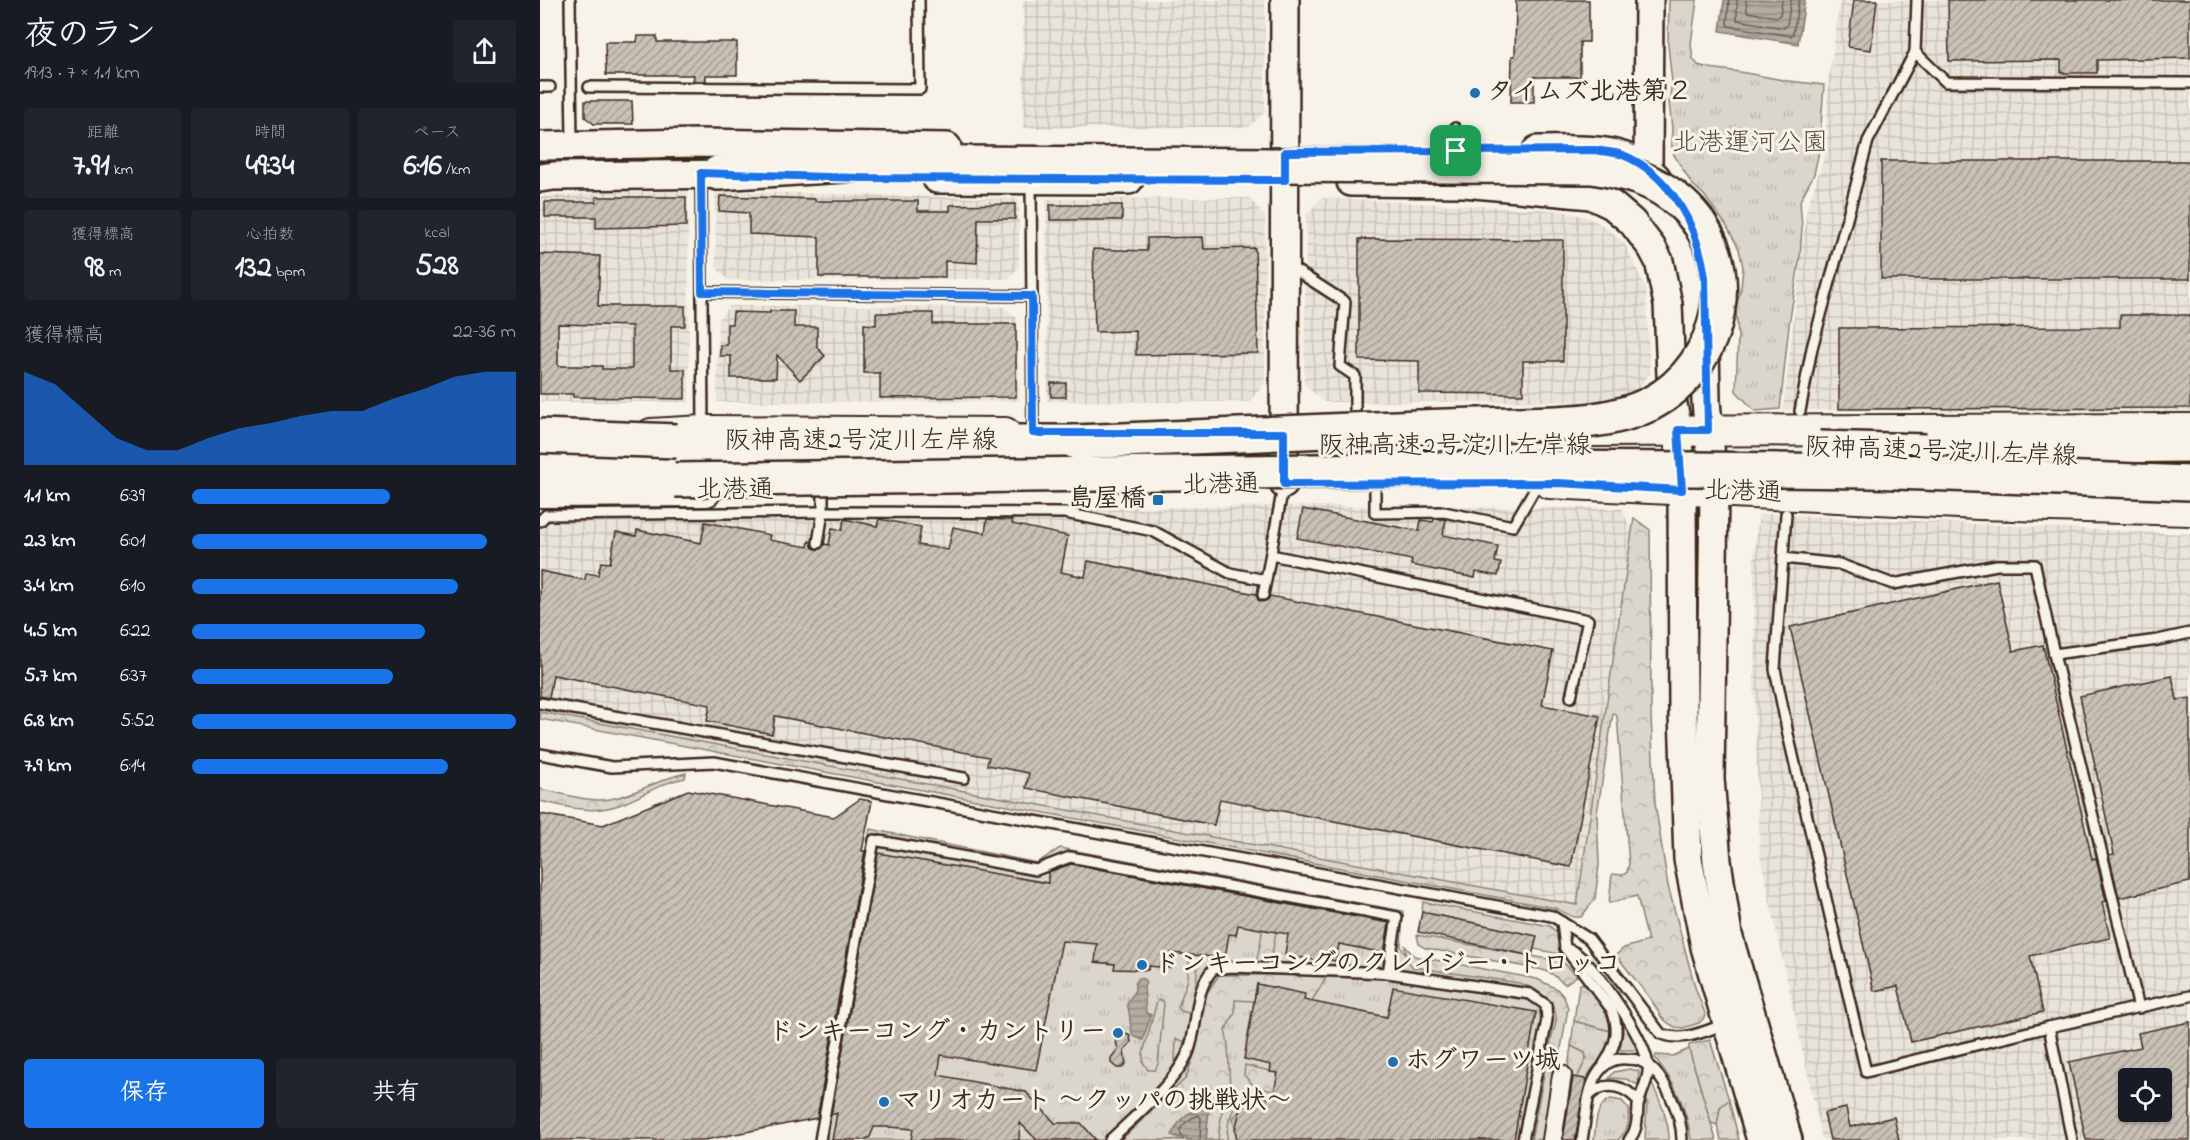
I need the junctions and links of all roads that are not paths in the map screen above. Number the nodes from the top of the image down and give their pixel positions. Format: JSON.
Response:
{"nodes":[{"id":1,"x":570,"y":0,"type":"edge"},
{"id":2,"x":919,"y":0,"type":"edge"},
{"id":3,"x":1285,"y":0,"type":"edge"},
{"id":4,"x":1649,"y":0,"type":"edge"},
{"id":5,"x":1917,"y":0,"type":"edge"},
{"id":6,"x":1915,"y":52,"type":"junction"},
{"id":7,"x":2190,"y":83,"type":"edge"},
{"id":8,"x":589,"y":87,"type":"dead end"},
{"id":9,"x":572,"y":144,"type":"junction"},
{"id":10,"x":540,"y":146,"type":"edge"},
{"id":11,"x":1285,"y":152,"type":"junction"},
{"id":12,"x":1648,"y":168,"type":"junction"},
{"id":13,"x":710,"y":173,"type":"junction"},
{"id":14,"x":540,"y":178,"type":"edge"},
{"id":15,"x":1031,"y":180,"type":"junction"},
{"id":16,"x":1285,"y":180,"type":"junction"},
{"id":17,"x":1285,"y":264,"type":"junction"},
{"id":18,"x":702,"y":292,"type":"junction"},
{"id":19,"x":1032,"y":296,"type":"junction"},
{"id":20,"x":1800,"y":411,"type":"dead end"},
{"id":21,"x":2190,"y":429,"type":"edge"},
{"id":22,"x":1678,"y":430,"type":"junction"},
{"id":23,"x":1708,"y":430,"type":"junction"},
{"id":24,"x":1033,"y":433,"type":"junction"},
{"id":25,"x":1284,"y":433,"type":"junction"},
{"id":26,"x":1355,"y":433,"type":"junction"},
{"id":27,"x":690,"y":436,"type":"junction"},
{"id":28,"x":540,"y":437,"type":"edge"},
{"id":29,"x":540,"y":443,"type":"edge"},
{"id":30,"x":2190,"y":446,"type":"edge"},
{"id":31,"x":1870,"y":448,"type":"junction"},
{"id":32,"x":1079,"y":451,"type":"junction"},
{"id":33,"x":540,"y":461,"type":"edge"},
{"id":34,"x":2190,"y":461,"type":"edge"},
{"id":35,"x":540,"y":478,"type":"edge"},
{"id":36,"x":1538,"y":483,"type":"junction"},
{"id":37,"x":2190,"y":483,"type":"edge"},
{"id":38,"x":1375,"y":484,"type":"junction"},
{"id":39,"x":1274,"y":485,"type":"junction"},
{"id":40,"x":1682,"y":490,"type":"junction"},
{"id":41,"x":540,"y":492,"type":"edge"},
{"id":42,"x":1714,"y":492,"type":"junction"},
{"id":43,"x":823,"y":501,"type":"junction"},
{"id":44,"x":2190,"y":510,"type":"edge"},
{"id":45,"x":1786,"y":514,"type":"dead end"},
{"id":46,"x":540,"y":521,"type":"edge"},
{"id":47,"x":818,"y":543,"type":"dead end"},
{"id":48,"x":1270,"y":555,"type":"junction"},
{"id":49,"x":1783,"y":558,"type":"junction"},
{"id":50,"x":1266,"y":580,"type":"junction"},
{"id":51,"x":1263,"y":595,"type":"dead end"},
{"id":52,"x":2190,"y":633,"type":"edge"},
{"id":53,"x":2054,"y":654,"type":"junction"},
{"id":54,"x":1571,"y":698,"type":"dead end"},
{"id":55,"x":540,"y":703,"type":"edge"},
{"id":56,"x":540,"y":754,"type":"edge"},
{"id":57,"x":964,"y":778,"type":"dead end"},
{"id":58,"x":1562,"y":922,"type":"junction"},
{"id":59,"x":1565,"y":948,"type":"junction"},
{"id":60,"x":1389,"y":973,"type":"junction"},
{"id":61,"x":2190,"y":996,"type":"edge"},
{"id":62,"x":2139,"y":1008,"type":"junction"},
{"id":63,"x":1727,"y":1024,"type":"junction"},
{"id":64,"x":2049,"y":1027,"type":"junction"},
{"id":65,"x":1648,"y":1066,"type":"junction"},
{"id":66,"x":1599,"y":1071,"type":"junction"},
{"id":67,"x":1562,"y":1075,"type":"dead end"},
{"id":68,"x":1590,"y":1095,"type":"junction"},
{"id":69,"x":1639,"y":1102,"type":"junction"},
{"id":70,"x":1637,"y":1130,"type":"junction"},
{"id":71,"x":820,"y":1140,"type":"edge"},
{"id":72,"x":1110,"y":1140,"type":"edge"},
{"id":73,"x":1523,"y":1140,"type":"edge"},
{"id":74,"x":1552,"y":1140,"type":"edge"},
{"id":75,"x":1582,"y":1140,"type":"edge"},
{"id":76,"x":1629,"y":1140,"type":"edge"},
{"id":77,"x":1637,"y":1140,"type":"edge"},
{"id":78,"x":1682,"y":1140,"type":"edge"},
{"id":79,"x":1761,"y":1140,"type":"edge"},
{"id":80,"x":1788,"y":1140,"type":"edge"},
{"id":81,"x":2072,"y":1140,"type":"edge"}],
"edges":[{"from":1,"to":9,"type":"lane"},
{"from":2,"to":8,"type":"lane"},
{"from":3,"to":11,"type":"street"},
{"from":4,"to":12,"type":"street"},
{"from":5,"to":6,"type":"lane"},
{"from":6,"to":7,"type":"lane"},
{"from":6,"to":20,"type":"lane"},
{"from":9,"to":10,"type":"street"},
{"from":9,"to":11,"type":"street"},
{"from":11,"to":12,"type":"street"},
{"from":11,"to":16,"type":"street"},
{"from":12,"to":23,"type":"street"},
{"from":13,"to":14,"type":"street"},
{"from":13,"to":15,"type":"street"},
{"from":13,"to":18,"type":"lane"},
{"from":13,"to":32,"type":"highway","bridge":true},
{"from":15,"to":16,"type":"street"},
{"from":15,"to":19,"type":"lane"},
{"from":16,"to":17,"type":"street"},
{"from":16,"to":22,"type":"street"},
{"from":17,"to":25,"type":"street"},
{"from":17,"to":26,"type":"lane"},
{"from":18,"to":19,"type":"lane"},
{"from":18,"to":27,"type":"lane"},
{"from":19,"to":24,"type":"lane"},
{"from":21,"to":23,"type":"main road"},
{"from":22,"to":23,"type":"main road","name":"北港通"},
{"from":22,"to":26,"type":"main road","name":"北港通"},
{"from":22,"to":40,"type":"street"},
{"from":23,"to":42,"type":"street"},
{"from":24,"to":25,"type":"main road","name":"北港通"},
{"from":24,"to":27,"type":"main road","name":"北港通"},
{"from":25,"to":26,"type":"main road","name":"北港通"},
{"from":25,"to":39,"type":"street"},
{"from":27,"to":28,"type":"highway","bridge":true},
{"from":27,"to":29,"type":"highway","name":"阪神高速2号淀川左岸線","bridge":true},
{"from":27,"to":32,"type":"highway","name":"阪神高速2号淀川左岸線"},
{"from":30,"to":31,"type":"highway","bridge":true},
{"from":31,"to":32,"type":"highway","name":"阪神高速2号淀川左岸線","bridge":true},
{"from":31,"to":34,"type":"highway","name":"阪神高速2号淀川左岸線","bridge":true},
{"from":32,"to":33,"type":"highway"},
{"from":32,"to":39,"type":"highway"},
{"from":35,"to":37,"type":"highway","name":"阪神高速2号淀川左岸線","bridge":true},
{"from":36,"to":38,"type":"main road","name":"北港通"},
{"from":36,"to":38,"type":"lane"},
{"from":36,"to":40,"type":"main road","name":"北港通"},
{"from":38,"to":39,"type":"main road","name":"北港通"},
{"from":39,"to":43,"type":"main road","name":"北港通"},
{"from":39,"to":48,"type":"lane"},
{"from":40,"to":42,"type":"main road","name":"北港通"},
{"from":40,"to":63,"type":"street"},
{"from":41,"to":43,"type":"main road","name":"北港通"},
{"from":42,"to":44,"type":"main road","name":"北港通"},
{"from":42,"to":80,"type":"street"},
{"from":43,"to":46,"type":"lane"},
{"from":43,"to":47,"type":"lane"},
{"from":43,"to":50,"type":"lane"},
{"from":45,"to":49,"type":"lane"},
{"from":48,"to":50,"type":"lane"},
{"from":48,"to":54,"type":"lane"},
{"from":49,"to":53,"type":"lane"},
{"from":49,"to":64,"type":"lane"},
{"from":50,"to":51,"type":"lane"},
{"from":52,"to":53,"type":"lane"},
{"from":53,"to":62,"type":"lane"},
{"from":55,"to":57,"type":"lane"},
{"from":56,"to":58,"type":"lane"},
{"from":58,"to":59,"type":"lane"},
{"from":58,"to":63,"type":"lane"},
{"from":59,"to":65,"type":"lane"},
{"from":59,"to":66,"type":"lane"},
{"from":60,"to":71,"type":"lane"},
{"from":60,"to":72,"type":"lane"},
{"from":60,"to":73,"type":"lane"},
{"from":61,"to":62,"type":"lane"},
{"from":62,"to":64,"type":"lane"},
{"from":63,"to":79,"type":"street"},
{"from":64,"to":81,"type":"lane"},
{"from":65,"to":66,"type":"lane"},
{"from":65,"to":69,"type":"lane"},
{"from":65,"to":78,"type":"lane"},
{"from":66,"to":68,"type":"lane"},
{"from":67,"to":74,"type":"street"},
{"from":68,"to":69,"type":"lane"},
{"from":68,"to":75,"type":"lane"},
{"from":69,"to":70,"type":"lane"},
{"from":70,"to":76,"type":"lane"},
{"from":70,"to":77,"type":"lane"}]}
